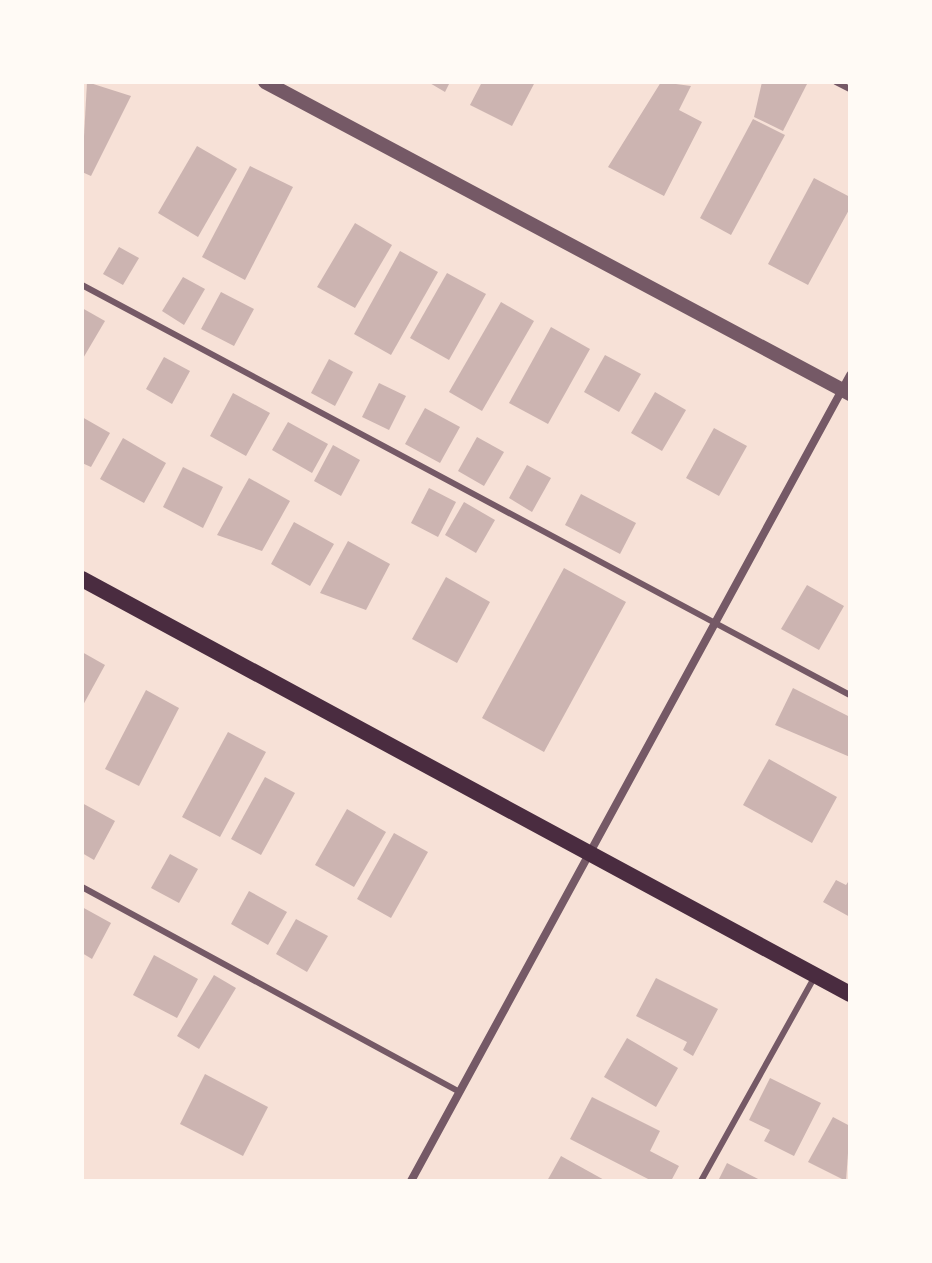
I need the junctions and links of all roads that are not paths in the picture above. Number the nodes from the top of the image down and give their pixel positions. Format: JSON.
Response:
{"nodes":[{"id":1,"x":265,"y":82,"type":"edge"},
{"id":2,"x":836,"y":82,"type":"edge"},
{"id":3,"x":850,"y":89,"type":"edge"},
{"id":4,"x":82,"y":285,"type":"edge"},
{"id":5,"x":850,"y":375,"type":"edge"},
{"id":6,"x":846,"y":392,"type":"edge"},
{"id":7,"x":82,"y":579,"type":"edge"},
{"id":8,"x":716,"y":622,"type":"junction"},
{"id":9,"x":850,"y":695,"type":"edge"},
{"id":10,"x":589,"y":853,"type":"junction"},
{"id":11,"x":82,"y":887,"type":"edge"},
{"id":12,"x":815,"y":975,"type":"junction"},
{"id":13,"x":850,"y":994,"type":"edge"},
{"id":14,"x":459,"y":1092,"type":"junction"},
{"id":15,"x":411,"y":1181,"type":"edge"},
{"id":16,"x":701,"y":1181,"type":"edge"}],
"edges":[{"from":1,"to":6,"type":"street"},
{"from":2,"to":3,"type":"lane"},
{"from":4,"to":8,"type":"lane"},
{"from":5,"to":6,"type":"street"},
{"from":6,"to":8,"type":"street"},
{"from":7,"to":10,"type":"main road"},
{"from":8,"to":9,"type":"lane"},
{"from":8,"to":10,"type":"street"},
{"from":10,"to":12,"type":"main road"},
{"from":10,"to":14,"type":"street"},
{"from":11,"to":14,"type":"lane"},
{"from":12,"to":13,"type":"main road"},
{"from":12,"to":16,"type":"lane"},
{"from":14,"to":15,"type":"street"}]}
